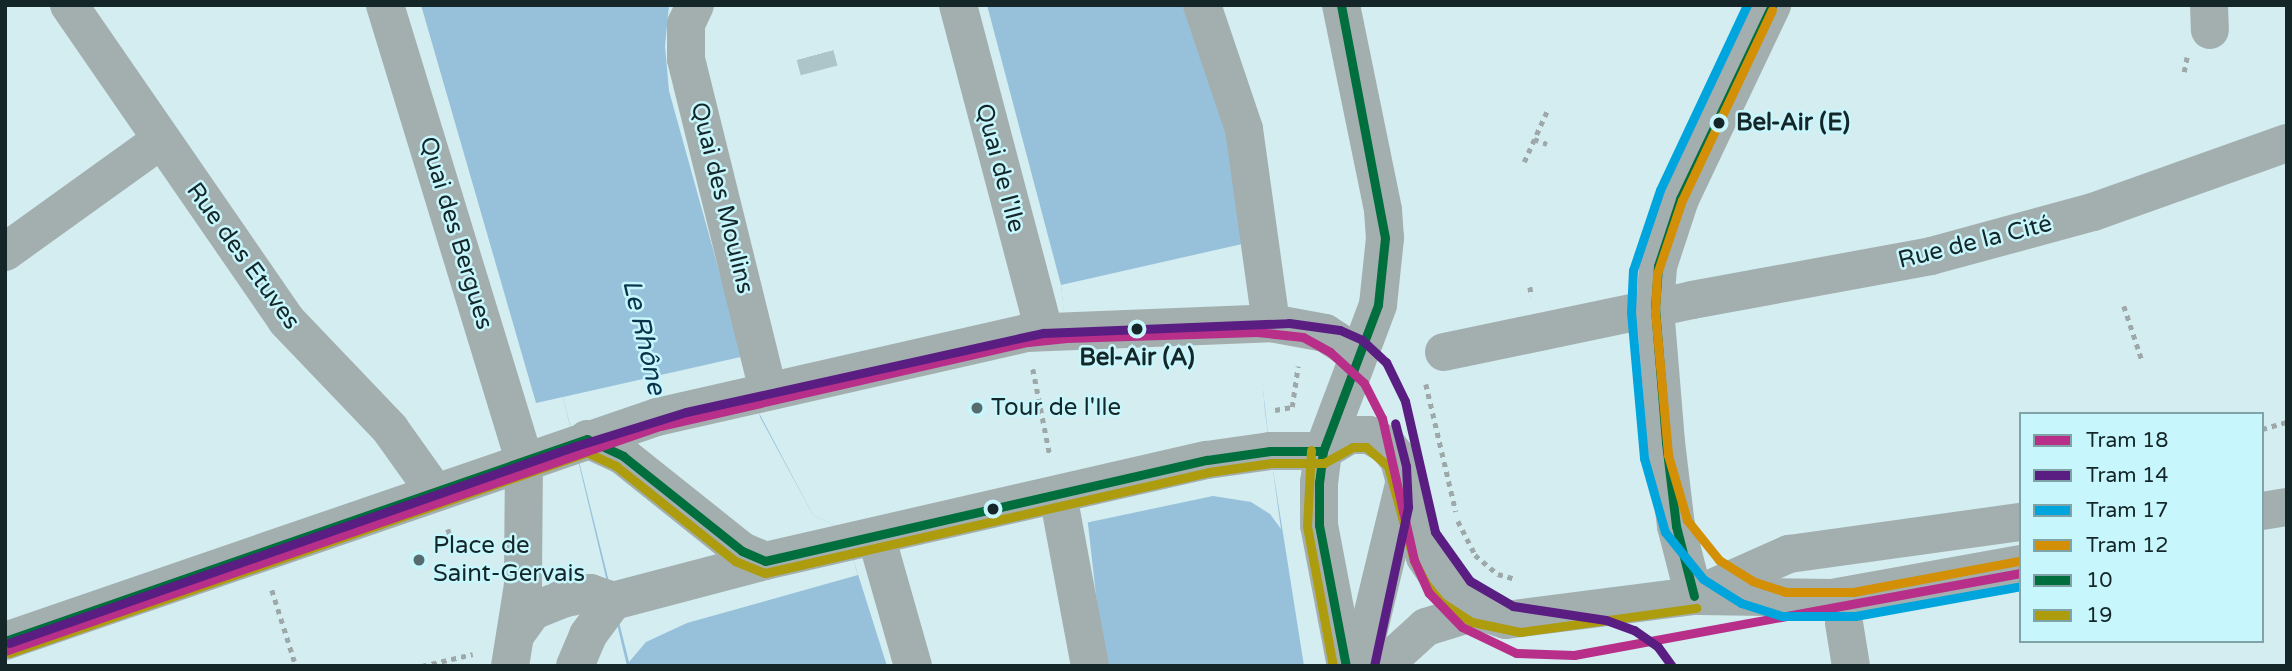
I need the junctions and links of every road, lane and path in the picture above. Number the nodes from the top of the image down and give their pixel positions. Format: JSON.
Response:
{"nodes":[{"id":1,"x":69,"y":5,"type":"edge"},
{"id":2,"x":386,"y":5,"type":"edge"},
{"id":3,"x":695,"y":5,"type":"edge"},
{"id":4,"x":958,"y":5,"type":"edge"},
{"id":5,"x":1202,"y":5,"type":"edge"},
{"id":6,"x":1341,"y":5,"type":"edge"},
{"id":7,"x":1772,"y":5,"type":"edge"},
{"id":8,"x":1547,"y":111,"type":"dead end"},
{"id":9,"x":1534,"y":139,"type":"junction"},
{"id":10,"x":161,"y":140,"type":"junction"},
{"id":11,"x":2287,"y":143,"type":"edge"},
{"id":12,"x":1547,"y":145,"type":"dead end"},
{"id":13,"x":1524,"y":162,"type":"dead end"},
{"id":14,"x":5,"y":252,"type":"edge"},
{"id":15,"x":2124,"y":306,"type":"dead end"},
{"id":16,"x":1655,"y":308,"type":"junction"},
{"id":17,"x":1264,"y":323,"type":"junction"},
{"id":18,"x":1047,"y":338,"type":"junction"},
{"id":19,"x":1359,"y":355,"type":"junction"},
{"id":20,"x":1299,"y":356,"type":"dead end"},
{"id":21,"x":2142,"y":360,"type":"dead end"},
{"id":22,"x":1434,"y":363,"type":"joint"},
{"id":23,"x":761,"y":393,"type":"junction"},
{"id":24,"x":1265,"y":412,"type":"dead end"},
{"id":25,"x":2287,"y":422,"type":"edge"},
{"id":26,"x":2264,"y":428,"type":"edge"},
{"id":27,"x":581,"y":441,"type":"junction"},
{"id":28,"x":1323,"y":451,"type":"junction"},
{"id":29,"x":524,"y":461,"type":"junction"},
{"id":30,"x":1406,"y":478,"type":"junction"},
{"id":31,"x":1064,"y":484,"type":"junction"},
{"id":32,"x":435,"y":492,"type":"junction"},
{"id":33,"x":2287,"y":507,"type":"edge"},
{"id":34,"x":2264,"y":511,"type":"edge"},
{"id":35,"x":2019,"y":522,"type":"edge"},
{"id":36,"x":862,"y":539,"type":"junction"},
{"id":37,"x":765,"y":561,"type":"junction"},
{"id":38,"x":2019,"y":564,"type":"edge"},
{"id":39,"x":268,"y":578,"type":"dead end"},
{"id":40,"x":1529,"y":580,"type":"dead end"},
{"id":41,"x":1694,"y":596,"type":"junction"},
{"id":42,"x":613,"y":601,"type":"junction"},
{"id":43,"x":1478,"y":611,"type":"junction"},
{"id":44,"x":1844,"y":623,"type":"dead end"},
{"id":45,"x":5,"y":640,"type":"edge"},
{"id":46,"x":512,"y":651,"type":"edge"},
{"id":47,"x":296,"y":666,"type":"edge"},
{"id":48,"x":422,"y":666,"type":"edge"},
{"id":49,"x":575,"y":666,"type":"edge"},
{"id":50,"x":913,"y":666,"type":"edge"},
{"id":51,"x":1090,"y":666,"type":"edge"},
{"id":52,"x":1346,"y":666,"type":"edge"},
{"id":53,"x":1360,"y":666,"type":"edge"},
{"id":54,"x":1383,"y":666,"type":"edge"},
{"id":55,"x":1851,"y":666,"type":"edge"}],
"edges":[{"from":1,"to":10,"type":"street","name":"Rue des Etuves"},
{"from":2,"to":29,"type":"street","name":"Quai des Bergues"},
{"from":3,"to":23,"type":"street","name":"Quai des Moulins"},
{"from":4,"to":18,"type":"street","name":"Quai de l'Ile"},
{"from":5,"to":17,"type":"street"},
{"from":6,"to":19,"type":"street"},
{"from":7,"to":16,"type":"street"},
{"from":8,"to":9,"type":"path"},
{"from":9,"to":12,"type":"path"},
{"from":9,"to":13,"type":"path"},
{"from":10,"to":14,"type":"street"},
{"from":10,"to":32,"type":"street","name":"Rue des Etuves"},
{"from":11,"to":16,"type":"street","name":"Rue de la Cité"},
{"from":15,"to":21,"type":"path"},
{"from":16,"to":22,"type":"street","name":"Rue de la Cité"},
{"from":16,"to":41,"type":"street"},
{"from":17,"to":18,"type":"street"},
{"from":17,"to":19,"type":"street"},
{"from":18,"to":23,"type":"street"},
{"from":18,"to":31,"type":"path"},
{"from":19,"to":28,"type":"street"},
{"from":20,"to":24,"type":"path"},
{"from":22,"to":40,"type":"path"},
{"from":23,"to":27,"type":"street"},
{"from":25,"to":26,"type":"path"},
{"from":27,"to":29,"type":"street"},
{"from":27,"to":37,"type":"street"},
{"from":28,"to":30,"type":"street"},
{"from":28,"to":31,"type":"street"},
{"from":28,"to":52,"type":"street"},
{"from":29,"to":32,"type":"street"},
{"from":29,"to":46,"type":"street"},
{"from":30,"to":43,"type":"street"},
{"from":30,"to":53,"type":"street"},
{"from":31,"to":36,"type":"street"},
{"from":31,"to":51,"type":"street"},
{"from":32,"to":45,"type":"street"},
{"from":33,"to":34,"type":"street"},
{"from":35,"to":41,"type":"street"},
{"from":36,"to":37,"type":"street"},
{"from":36,"to":50,"type":"street"},
{"from":37,"to":42,"type":"street"},
{"from":38,"to":41,"type":"street"},
{"from":39,"to":47,"type":"path"},
{"from":41,"to":43,"type":"street"},
{"from":42,"to":46,"type":"street"},
{"from":42,"to":49,"type":"street"},
{"from":43,"to":54,"type":"street"},
{"from":44,"to":55,"type":"street"},
{"from":46,"to":48,"type":"path"}]}
